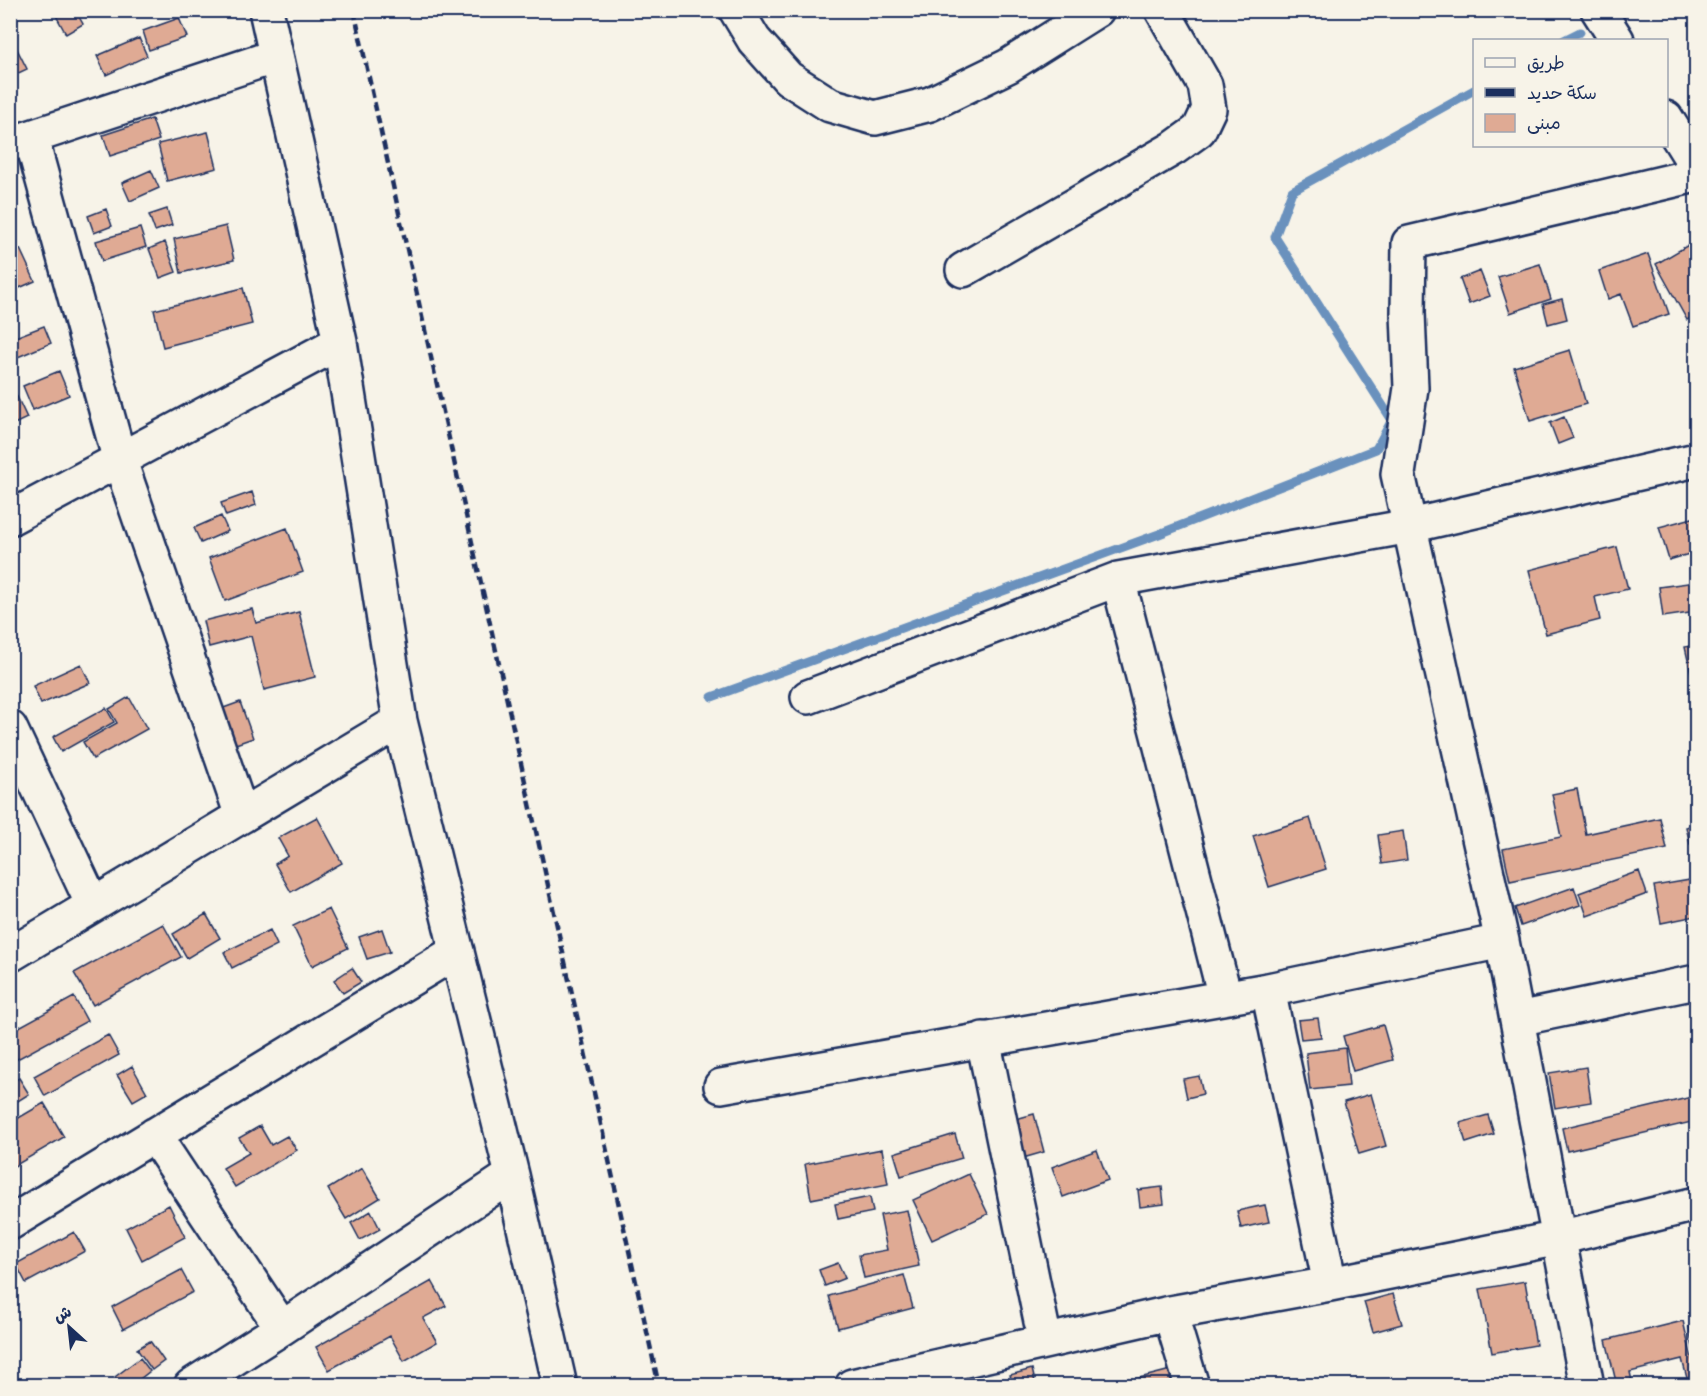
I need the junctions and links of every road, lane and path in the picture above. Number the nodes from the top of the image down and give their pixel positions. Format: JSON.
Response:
{"nodes":[{"id":1,"x":266,"y":10,"type":"edge"},
{"id":2,"x":736,"y":10,"type":"edge"},
{"id":3,"x":1096,"y":10,"type":"edge"},
{"id":4,"x":1162,"y":10,"type":"edge"},
{"id":5,"x":1599,"y":10,"type":"edge"},
{"id":6,"x":1616,"y":39,"type":"edge"},
{"id":7,"x":276,"y":56,"type":"junction"},
{"id":8,"x":1668,"y":121,"type":"edge"},
{"id":9,"x":21,"y":140,"type":"edge"},
{"id":10,"x":1696,"y":166,"type":"edge"},
{"id":11,"x":1696,"y":175,"type":"edge"},
{"id":12,"x":963,"y":270,"type":"dead end"},
{"id":13,"x":340,"y":342,"type":"junction"},
{"id":14,"x":1696,"y":460,"type":"edge"},
{"id":15,"x":120,"y":461,"type":"junction"},
{"id":16,"x":10,"y":518,"type":"edge"},
{"id":17,"x":1410,"y":526,"type":"junction"},
{"id":18,"x":1118,"y":579,"type":"junction"},
{"id":19,"x":808,"y":697,"type":"dead end"},
{"id":20,"x":400,"y":721,"type":"junction"},
{"id":21,"x":10,"y":728,"type":"edge"},
{"id":22,"x":242,"y":816,"type":"junction"},
{"id":23,"x":93,"y":905,"type":"junction"},
{"id":24,"x":1502,"y":941,"type":"junction"},
{"id":25,"x":457,"y":951,"type":"junction"},
{"id":26,"x":10,"y":955,"type":"edge"},
{"id":27,"x":1696,"y":982,"type":"edge"},
{"id":28,"x":1268,"y":990,"type":"junction"},
{"id":29,"x":1225,"y":997,"type":"junction"},
{"id":30,"x":1517,"y":1019,"type":"junction"},
{"id":31,"x":983,"y":1040,"type":"junction"},
{"id":32,"x":721,"y":1086,"type":"dead end"},
{"id":33,"x":154,"y":1135,"type":"junction"},
{"id":34,"x":512,"y":1175,"type":"junction"},
{"id":35,"x":1696,"y":1204,"type":"edge"},
{"id":36,"x":15,"y":1209,"type":"edge"},
{"id":37,"x":1559,"y":1238,"type":"junction"},
{"id":38,"x":1330,"y":1284,"type":"junction"},
{"id":39,"x":1170,"y":1313,"type":"junction"},
{"id":40,"x":282,"y":1328,"type":"junction"},
{"id":41,"x":1045,"y":1341,"type":"junction"},
{"id":42,"x":191,"y":1386,"type":"edge"},
{"id":43,"x":560,"y":1386,"type":"edge"},
{"id":44,"x":852,"y":1386,"type":"edge"},
{"id":45,"x":1191,"y":1386,"type":"edge"},
{"id":46,"x":1587,"y":1386,"type":"edge"}],
"edges":[{"from":1,"to":7,"type":"street"},
{"from":2,"to":3,"type":"street"},
{"from":4,"to":12,"type":"street"},
{"from":5,"to":6,"type":"street"},
{"from":7,"to":9,"type":"street"},
{"from":7,"to":13,"type":"street"},
{"from":8,"to":10,"type":"street"},
{"from":9,"to":15,"type":"street"},
{"from":11,"to":17,"type":"street"},
{"from":13,"to":15,"type":"street"},
{"from":13,"to":20,"type":"street"},
{"from":14,"to":17,"type":"street"},
{"from":15,"to":16,"type":"street"},
{"from":15,"to":22,"type":"street"},
{"from":17,"to":18,"type":"street"},
{"from":17,"to":24,"type":"street"},
{"from":18,"to":19,"type":"street"},
{"from":18,"to":29,"type":"street"},
{"from":20,"to":22,"type":"street"},
{"from":20,"to":25,"type":"street"},
{"from":21,"to":23,"type":"street"},
{"from":22,"to":23,"type":"street"},
{"from":23,"to":26,"type":"street"},
{"from":24,"to":28,"type":"street"},
{"from":24,"to":30,"type":"street"},
{"from":25,"to":33,"type":"street"},
{"from":25,"to":34,"type":"street"},
{"from":27,"to":30,"type":"street"},
{"from":28,"to":29,"type":"street"},
{"from":28,"to":38,"type":"street"},
{"from":29,"to":31,"type":"street"},
{"from":30,"to":37,"type":"street"},
{"from":31,"to":32,"type":"street"},
{"from":31,"to":41,"type":"street"},
{"from":33,"to":36,"type":"street"},
{"from":33,"to":40,"type":"street"},
{"from":34,"to":40,"type":"street"},
{"from":34,"to":43,"type":"street"},
{"from":35,"to":37,"type":"street"},
{"from":37,"to":38,"type":"street"},
{"from":37,"to":46,"type":"street"},
{"from":38,"to":39,"type":"street"},
{"from":39,"to":41,"type":"street"},
{"from":39,"to":45,"type":"street"},
{"from":40,"to":42,"type":"street"},
{"from":41,"to":44,"type":"street"}]}
